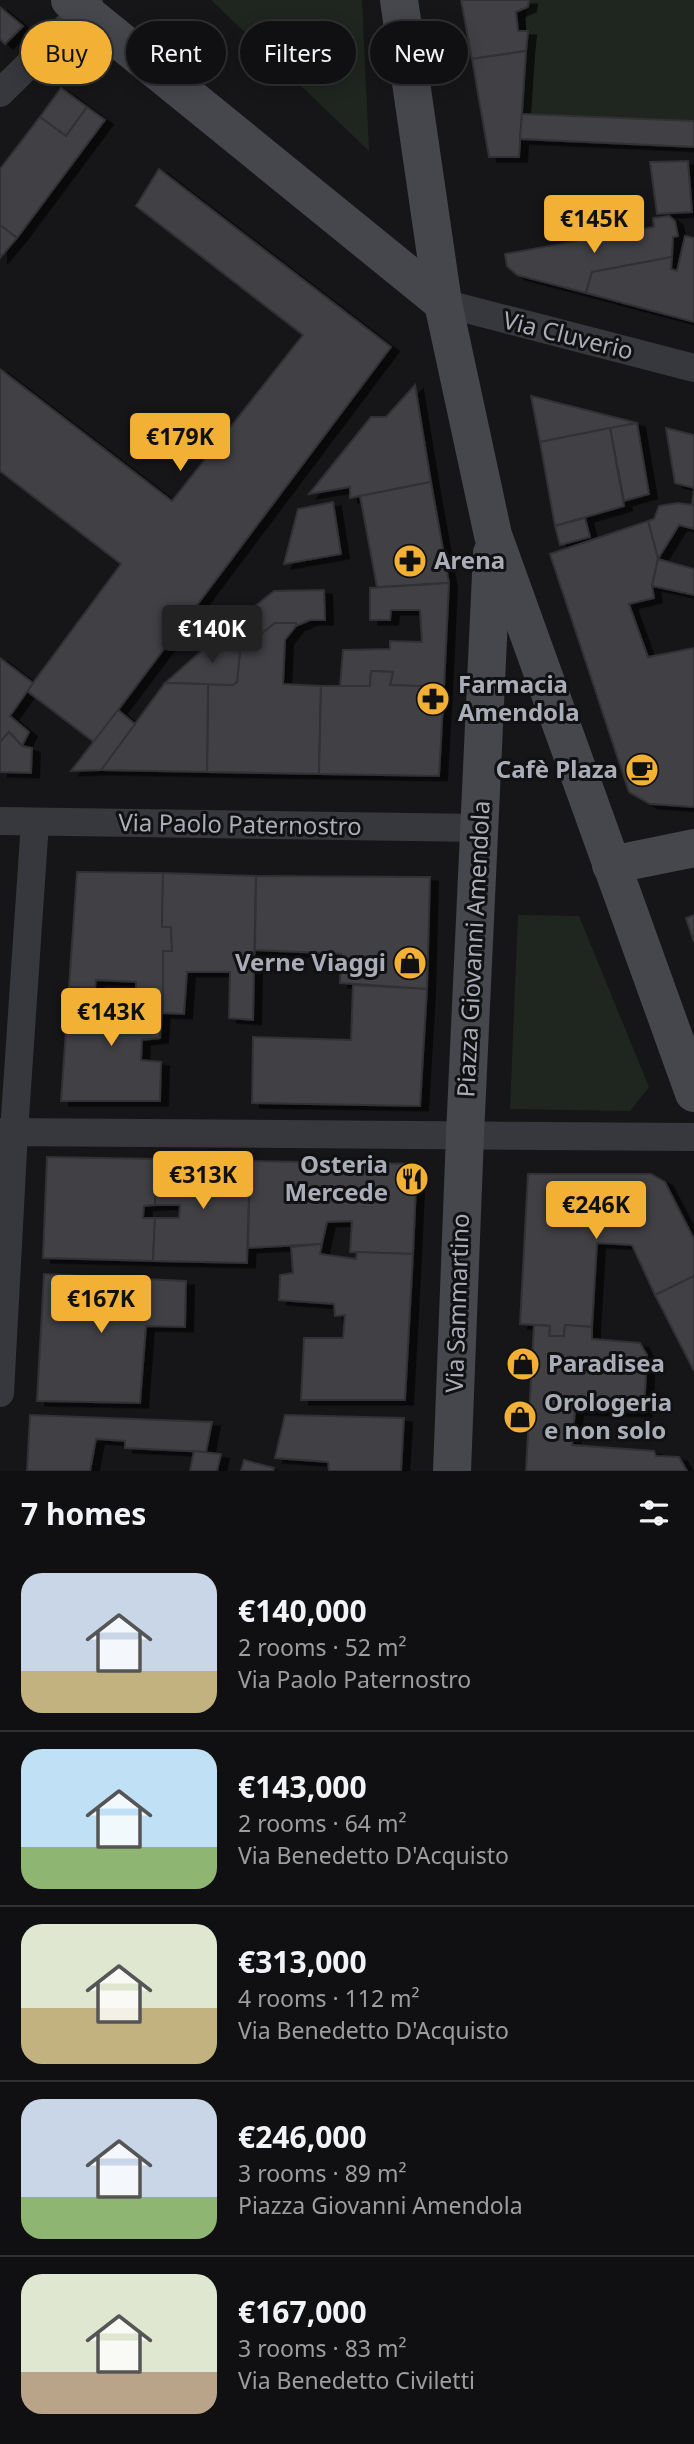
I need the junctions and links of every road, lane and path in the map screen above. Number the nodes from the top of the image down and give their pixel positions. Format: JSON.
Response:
{"nodes":[{"id":1,"x":399,"y":0,"type":"edge"},
{"id":2,"x":81,"y":4,"type":"edge"},
{"id":3,"x":0,"y":93,"type":"edge"},
{"id":4,"x":443,"y":303,"type":"junction"},
{"id":5,"x":694,"y":368,"type":"edge"},
{"id":6,"x":493,"y":535,"type":"junction"},
{"id":7,"x":0,"y":821,"type":"edge"},
{"id":8,"x":35,"y":822,"type":"junction"},
{"id":9,"x":479,"y":828,"type":"junction"},
{"id":10,"x":694,"y":848,"type":"edge"},
{"id":11,"x":611,"y":865,"type":"junction"},
{"id":12,"x":694,"y":1093,"type":"edge"},
{"id":13,"x":7,"y":1132,"type":"edge"},
{"id":14,"x":465,"y":1135,"type":"junction"},
{"id":15,"x":694,"y":1137,"type":"edge"},
{"id":16,"x":0,"y":1393,"type":"edge"},
{"id":17,"x":452,"y":1471,"type":"edge"}],
"edges":[{"from":1,"to":4,"type":"street","name":"Piazza Giovanni Amendola"},
{"from":2,"to":3,"type":"street"},
{"from":2,"to":4,"type":"street"},
{"from":4,"to":5,"type":"street","name":"Via Cluverio"},
{"from":4,"to":6,"type":"street","name":"Piazza Giovanni Amendola"},
{"from":6,"to":9,"type":"street","name":"Piazza Giovanni Amendola"},
{"from":6,"to":11,"type":"street","name":"Piazza Giovanni Amendola"},
{"from":7,"to":8,"type":"street","name":"Via Paolo Paternostro"},
{"from":8,"to":9,"type":"street","name":"Via Paolo Paternostro"},
{"from":8,"to":13,"type":"street"},
{"from":9,"to":14,"type":"street","name":"Piazza Giovanni Amendola"},
{"from":10,"to":11,"type":"street"},
{"from":11,"to":12,"type":"street","name":"Piazza Giovanni Amendola"},
{"from":13,"to":14,"type":"street"},
{"from":13,"to":16,"type":"street"},
{"from":14,"to":15,"type":"street"},
{"from":14,"to":17,"type":"street","name":"Via Sammartino"}]}
